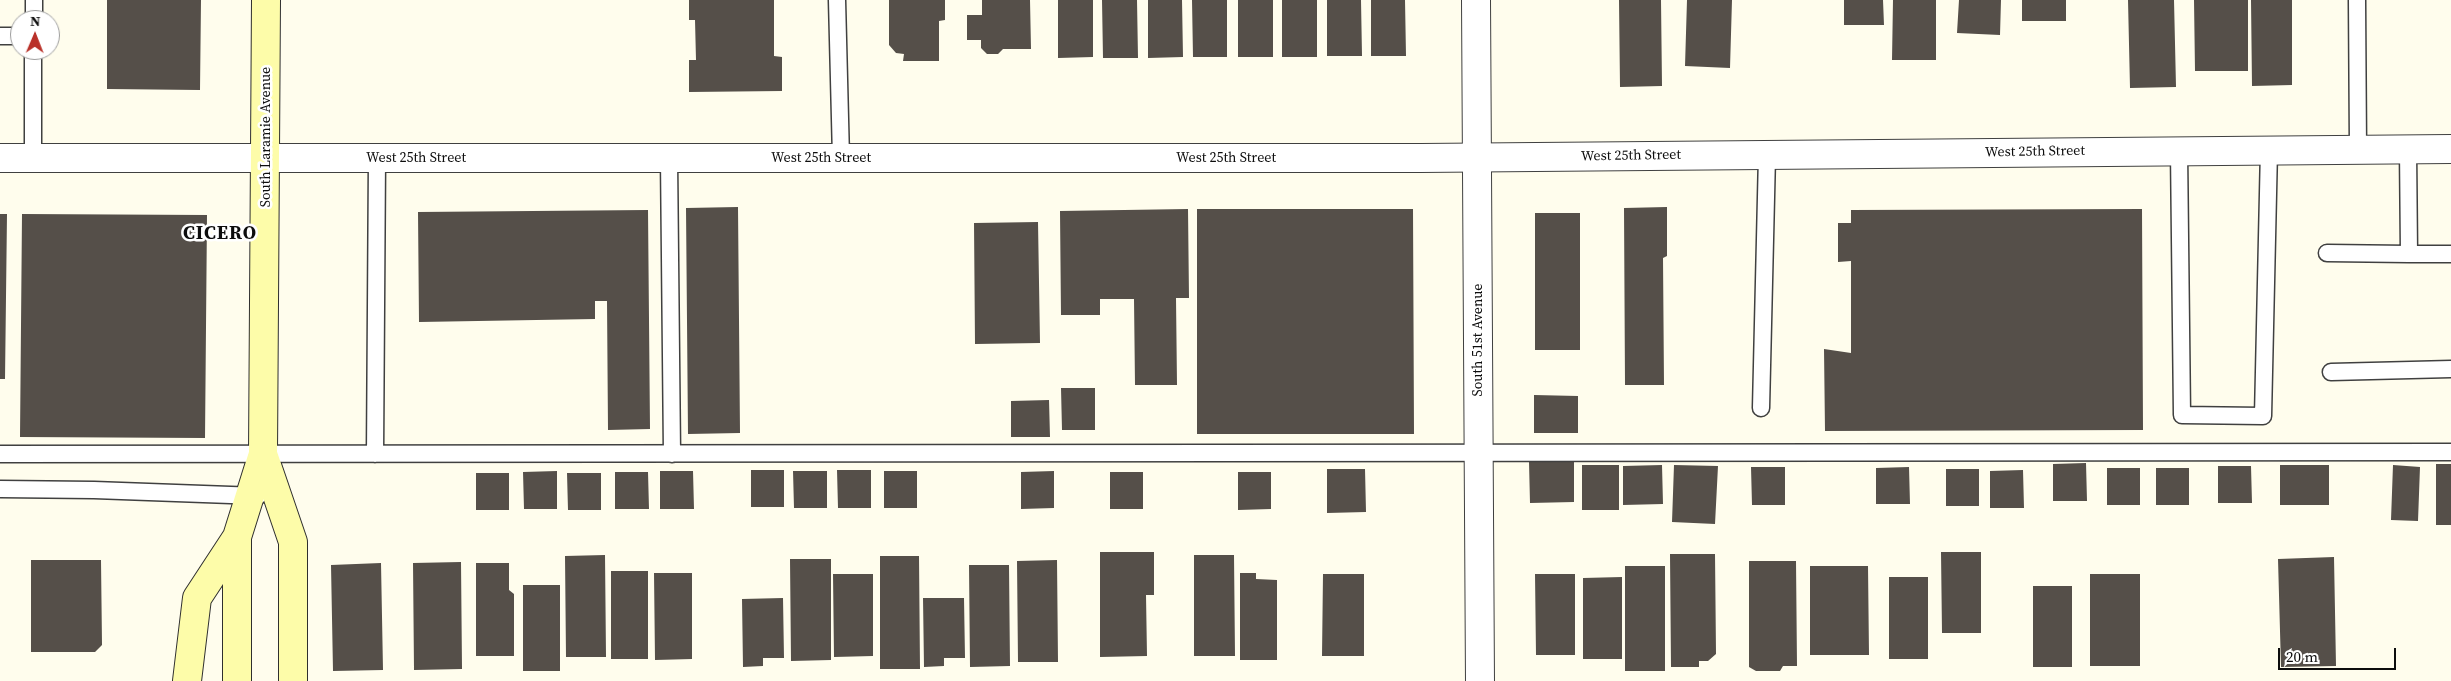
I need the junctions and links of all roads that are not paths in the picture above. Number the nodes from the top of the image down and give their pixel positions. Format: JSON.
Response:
{"nodes":[{"id":1,"x":266,"y":0,"type":"edge"},
{"id":2,"x":837,"y":0,"type":"edge"},
{"id":3,"x":1476,"y":0,"type":"edge"},
{"id":4,"x":2357,"y":0,"type":"edge"},
{"id":5,"x":34,"y":60,"type":"edge"},
{"id":6,"x":2358,"y":148,"type":"junction"},
{"id":7,"x":2269,"y":149,"type":"junction"},
{"id":8,"x":2408,"y":149,"type":"junction"},
{"id":9,"x":2451,"y":149,"type":"edge"},
{"id":10,"x":2180,"y":150,"type":"junction"},
{"id":11,"x":1767,"y":155,"type":"junction"},
{"id":12,"x":0,"y":158,"type":"edge"},
{"id":13,"x":33,"y":158,"type":"junction"},
{"id":14,"x":267,"y":158,"type":"junction"},
{"id":15,"x":377,"y":158,"type":"junction"},
{"id":16,"x":669,"y":158,"type":"junction"},
{"id":17,"x":842,"y":158,"type":"junction"},
{"id":18,"x":1477,"y":158,"type":"junction"},
{"id":19,"x":2327,"y":253,"type":"dead end"},
{"id":20,"x":2409,"y":254,"type":"junction"},
{"id":21,"x":2451,"y":254,"type":"edge"},
{"id":22,"x":2451,"y":369,"type":"edge"},
{"id":23,"x":2331,"y":372,"type":"dead end"},
{"id":24,"x":1761,"y":408,"type":"dead end"},
{"id":25,"x":2451,"y":452,"type":"edge"},
{"id":26,"x":1479,"y":453,"type":"junction"},
{"id":27,"x":0,"y":454,"type":"edge"},
{"id":28,"x":263,"y":454,"type":"junction"},
{"id":29,"x":375,"y":454,"type":"junction"},
{"id":30,"x":672,"y":454,"type":"junction"},
{"id":31,"x":0,"y":489,"type":"edge"},
{"id":32,"x":250,"y":496,"type":"junction"},
{"id":33,"x":278,"y":497,"type":"junction"},
{"id":34,"x":237,"y":537,"type":"junction"},
{"id":35,"x":187,"y":681,"type":"edge"},
{"id":36,"x":237,"y":681,"type":"edge"},
{"id":37,"x":293,"y":681,"type":"edge"},
{"id":38,"x":1480,"y":681,"type":"edge"}],
"edges":[{"from":1,"to":14,"type":"main road","name":"South Laramie Avenue"},
{"from":2,"to":17,"type":"lane"},
{"from":3,"to":18,"type":"street","name":"South 51st Avenue"},
{"from":4,"to":6,"type":"lane"},
{"from":5,"to":13,"type":"lane"},
{"from":6,"to":7,"type":"street","name":"West 25th Street"},
{"from":6,"to":8,"type":"street","name":"West 25th Street"},
{"from":7,"to":10,"type":"street","name":"West 25th Street"},
{"from":7,"to":10,"type":"lane"},
{"from":8,"to":9,"type":"street","name":"West 25th Street"},
{"from":8,"to":20,"type":"lane"},
{"from":10,"to":11,"type":"street","name":"West 25th Street"},
{"from":11,"to":18,"type":"street","name":"West 25th Street"},
{"from":11,"to":24,"type":"lane"},
{"from":12,"to":13,"type":"street","name":"West 25th Street"},
{"from":13,"to":14,"type":"street","name":"West 25th Street"},
{"from":14,"to":15,"type":"street","name":"West 25th Street"},
{"from":14,"to":28,"type":"main road","name":"South Laramie Avenue"},
{"from":15,"to":16,"type":"street","name":"West 25th Street"},
{"from":15,"to":29,"type":"lane"},
{"from":16,"to":17,"type":"street","name":"West 25th Street"},
{"from":16,"to":30,"type":"lane"},
{"from":17,"to":18,"type":"street","name":"West 25th Street"},
{"from":18,"to":26,"type":"street","name":"South 51st Avenue"},
{"from":19,"to":20,"type":"lane"},
{"from":20,"to":21,"type":"lane"},
{"from":22,"to":23,"type":"lane"},
{"from":25,"to":26,"type":"lane"},
{"from":26,"to":30,"type":"lane"},
{"from":26,"to":38,"type":"street","name":"South 51st Avenue"},
{"from":27,"to":28,"type":"lane"},
{"from":28,"to":29,"type":"lane"},
{"from":28,"to":32,"type":"main road","name":"South Laramie Avenue"},
{"from":28,"to":33,"type":"main road","name":"South Laramie Avenue"},
{"from":29,"to":30,"type":"lane"},
{"from":31,"to":32,"type":"lane"},
{"from":32,"to":33,"type":"lane"},
{"from":32,"to":34,"type":"main road","name":"South Laramie Avenue"},
{"from":33,"to":37,"type":"main road","name":"South Laramie Avenue"},
{"from":34,"to":35,"type":"main road"},
{"from":34,"to":36,"type":"main road","name":"South Laramie Avenue"}]}
